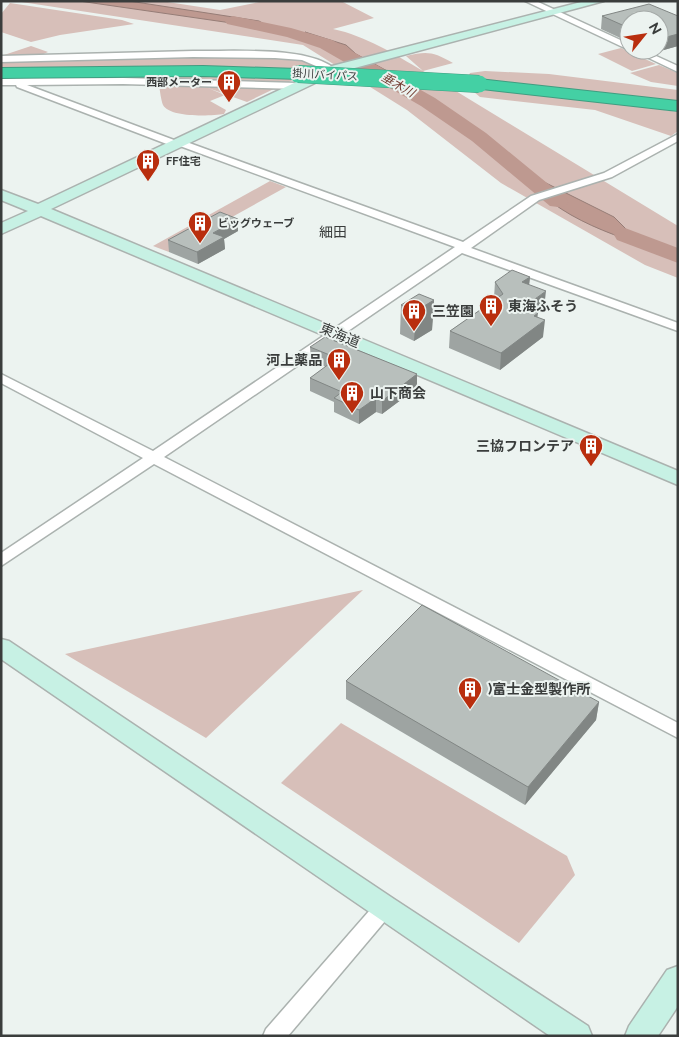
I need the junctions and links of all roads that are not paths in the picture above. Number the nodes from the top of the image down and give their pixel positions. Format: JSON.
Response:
{"nodes":[{"id":1,"x":529,"y":1,"type":"edge"},
{"id":2,"x":599,"y":1,"type":"edge"},
{"id":3,"x":554,"y":13,"type":"junction"},
{"id":4,"x":619,"y":42,"type":"edge"},
{"id":5,"x":1,"y":59,"type":"edge"},
{"id":6,"x":658,"y":60,"type":"edge"},
{"id":7,"x":678,"y":69,"type":"edge"},
{"id":8,"x":332,"y":70,"type":"junction"},
{"id":9,"x":5,"y":79,"type":"edge"},
{"id":10,"x":297,"y":80,"type":"junction"},
{"id":11,"x":678,"y":106,"type":"edge"},
{"id":12,"x":678,"y":137,"type":"edge"},
{"id":13,"x":177,"y":143,"type":"junction"},
{"id":14,"x":1,"y":194,"type":"edge"},
{"id":15,"x":38,"y":210,"type":"junction"},
{"id":16,"x":1,"y":229,"type":"edge"},
{"id":17,"x":465,"y":248,"type":"junction"},
{"id":18,"x":678,"y":327,"type":"edge"},
{"id":19,"x":338,"y":334,"type":"junction"},
{"id":20,"x":1,"y":378,"type":"edge"},
{"id":21,"x":154,"y":458,"type":"junction"},
{"id":22,"x":678,"y":479,"type":"edge"},
{"id":23,"x":1,"y":561,"type":"edge"},
{"id":24,"x":1,"y":646,"type":"edge"},
{"id":25,"x":678,"y":731,"type":"edge"},
{"id":26,"x":384,"y":908,"type":"junction"},
{"id":27,"x":678,"y":980,"type":"edge"},
{"id":28,"x":274,"y":1036,"type":"edge"},
{"id":29,"x":577,"y":1036,"type":"edge"},
{"id":30,"x":640,"y":1036,"type":"edge"}],
"edges":[{"from":1,"to":3,"type":"street"},
{"from":2,"to":3,"type":"street"},
{"from":3,"to":4,"type":"street"},
{"from":3,"to":8,"type":"street"},
{"from":5,"to":8,"type":"street"},
{"from":6,"to":7,"type":"street"},
{"from":8,"to":10,"type":"street"},
{"from":9,"to":10,"type":"highway","name":"掛川バイパス"},
{"from":9,"to":13,"type":"street"},
{"from":10,"to":11,"type":"highway","name":"掛川バイパス","bridge":true},
{"from":10,"to":13,"type":"street"},
{"from":12,"to":17,"type":"street"},
{"from":13,"to":15,"type":"street"},
{"from":13,"to":17,"type":"street"},
{"from":14,"to":15,"type":"street","name":"東海道"},
{"from":15,"to":16,"type":"street"},
{"from":15,"to":19,"type":"street","name":"東海道"},
{"from":17,"to":18,"type":"street"},
{"from":17,"to":19,"type":"street"},
{"from":19,"to":21,"type":"street"},
{"from":19,"to":22,"type":"street","name":"東海道"},
{"from":20,"to":21,"type":"street"},
{"from":21,"to":23,"type":"street"},
{"from":21,"to":25,"type":"street"},
{"from":24,"to":26,"type":"street"},
{"from":26,"to":28,"type":"street"},
{"from":26,"to":29,"type":"street"},
{"from":27,"to":30,"type":"street"}]}
